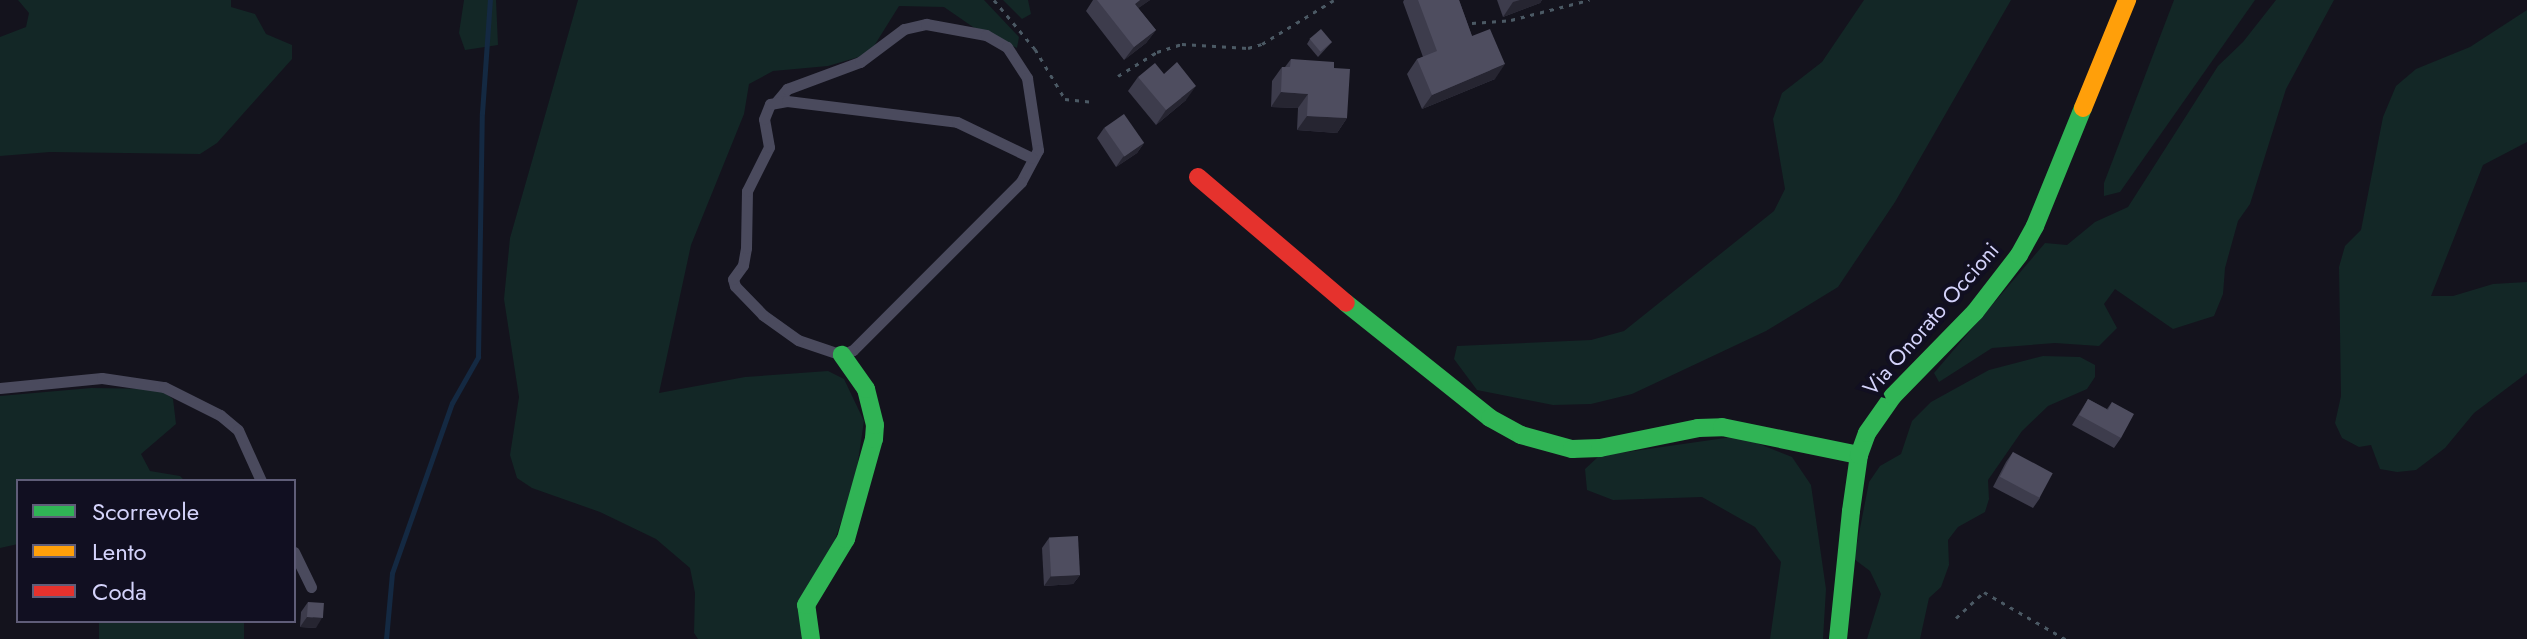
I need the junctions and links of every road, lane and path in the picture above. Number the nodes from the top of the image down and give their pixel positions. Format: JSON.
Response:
{"nodes":[{"id":1,"x":994,"y":0,"type":"edge"},
{"id":2,"x":1334,"y":0,"type":"edge"},
{"id":3,"x":1589,"y":0,"type":"edge"},
{"id":4,"x":2127,"y":0,"type":"edge"},
{"id":5,"x":1472,"y":23,"type":"dead end"},
{"id":6,"x":1118,"y":76,"type":"dead end"},
{"id":7,"x":777,"y":101,"type":"junction"},
{"id":8,"x":1094,"y":102,"type":"dead end"},
{"id":9,"x":1032,"y":158,"type":"junction"},
{"id":10,"x":1198,"y":177,"type":"dead end"},
{"id":11,"x":842,"y":355,"type":"junction"},
{"id":12,"x":0,"y":388,"type":"edge"},
{"id":13,"x":1859,"y":455,"type":"junction"},
{"id":14,"x":260,"y":479,"type":"edge"},
{"id":15,"x":296,"y":556,"type":"edge"},
{"id":16,"x":311,"y":587,"type":"dead end"},
{"id":17,"x":1956,"y":618,"type":"dead end"},
{"id":18,"x":811,"y":639,"type":"edge"},
{"id":19,"x":1838,"y":639,"type":"edge"},
{"id":20,"x":2065,"y":639,"type":"edge"}],
"edges":[{"from":1,"to":8,"type":"path"},
{"from":2,"to":6,"type":"path"},
{"from":3,"to":5,"type":"path"},
{"from":4,"to":13,"type":"street","name":"Via Onorato Occioni"},
{"from":7,"to":9,"type":"lane"},
{"from":7,"to":9,"type":"lane"},
{"from":7,"to":11,"type":"lane"},
{"from":9,"to":11,"type":"lane"},
{"from":10,"to":13,"type":"street"},
{"from":11,"to":18,"type":"street"},
{"from":12,"to":14,"type":"lane"},
{"from":13,"to":19,"type":"street","name":"Via Onorato Occioni"},
{"from":15,"to":16,"type":"lane"},
{"from":17,"to":20,"type":"path"}]}
